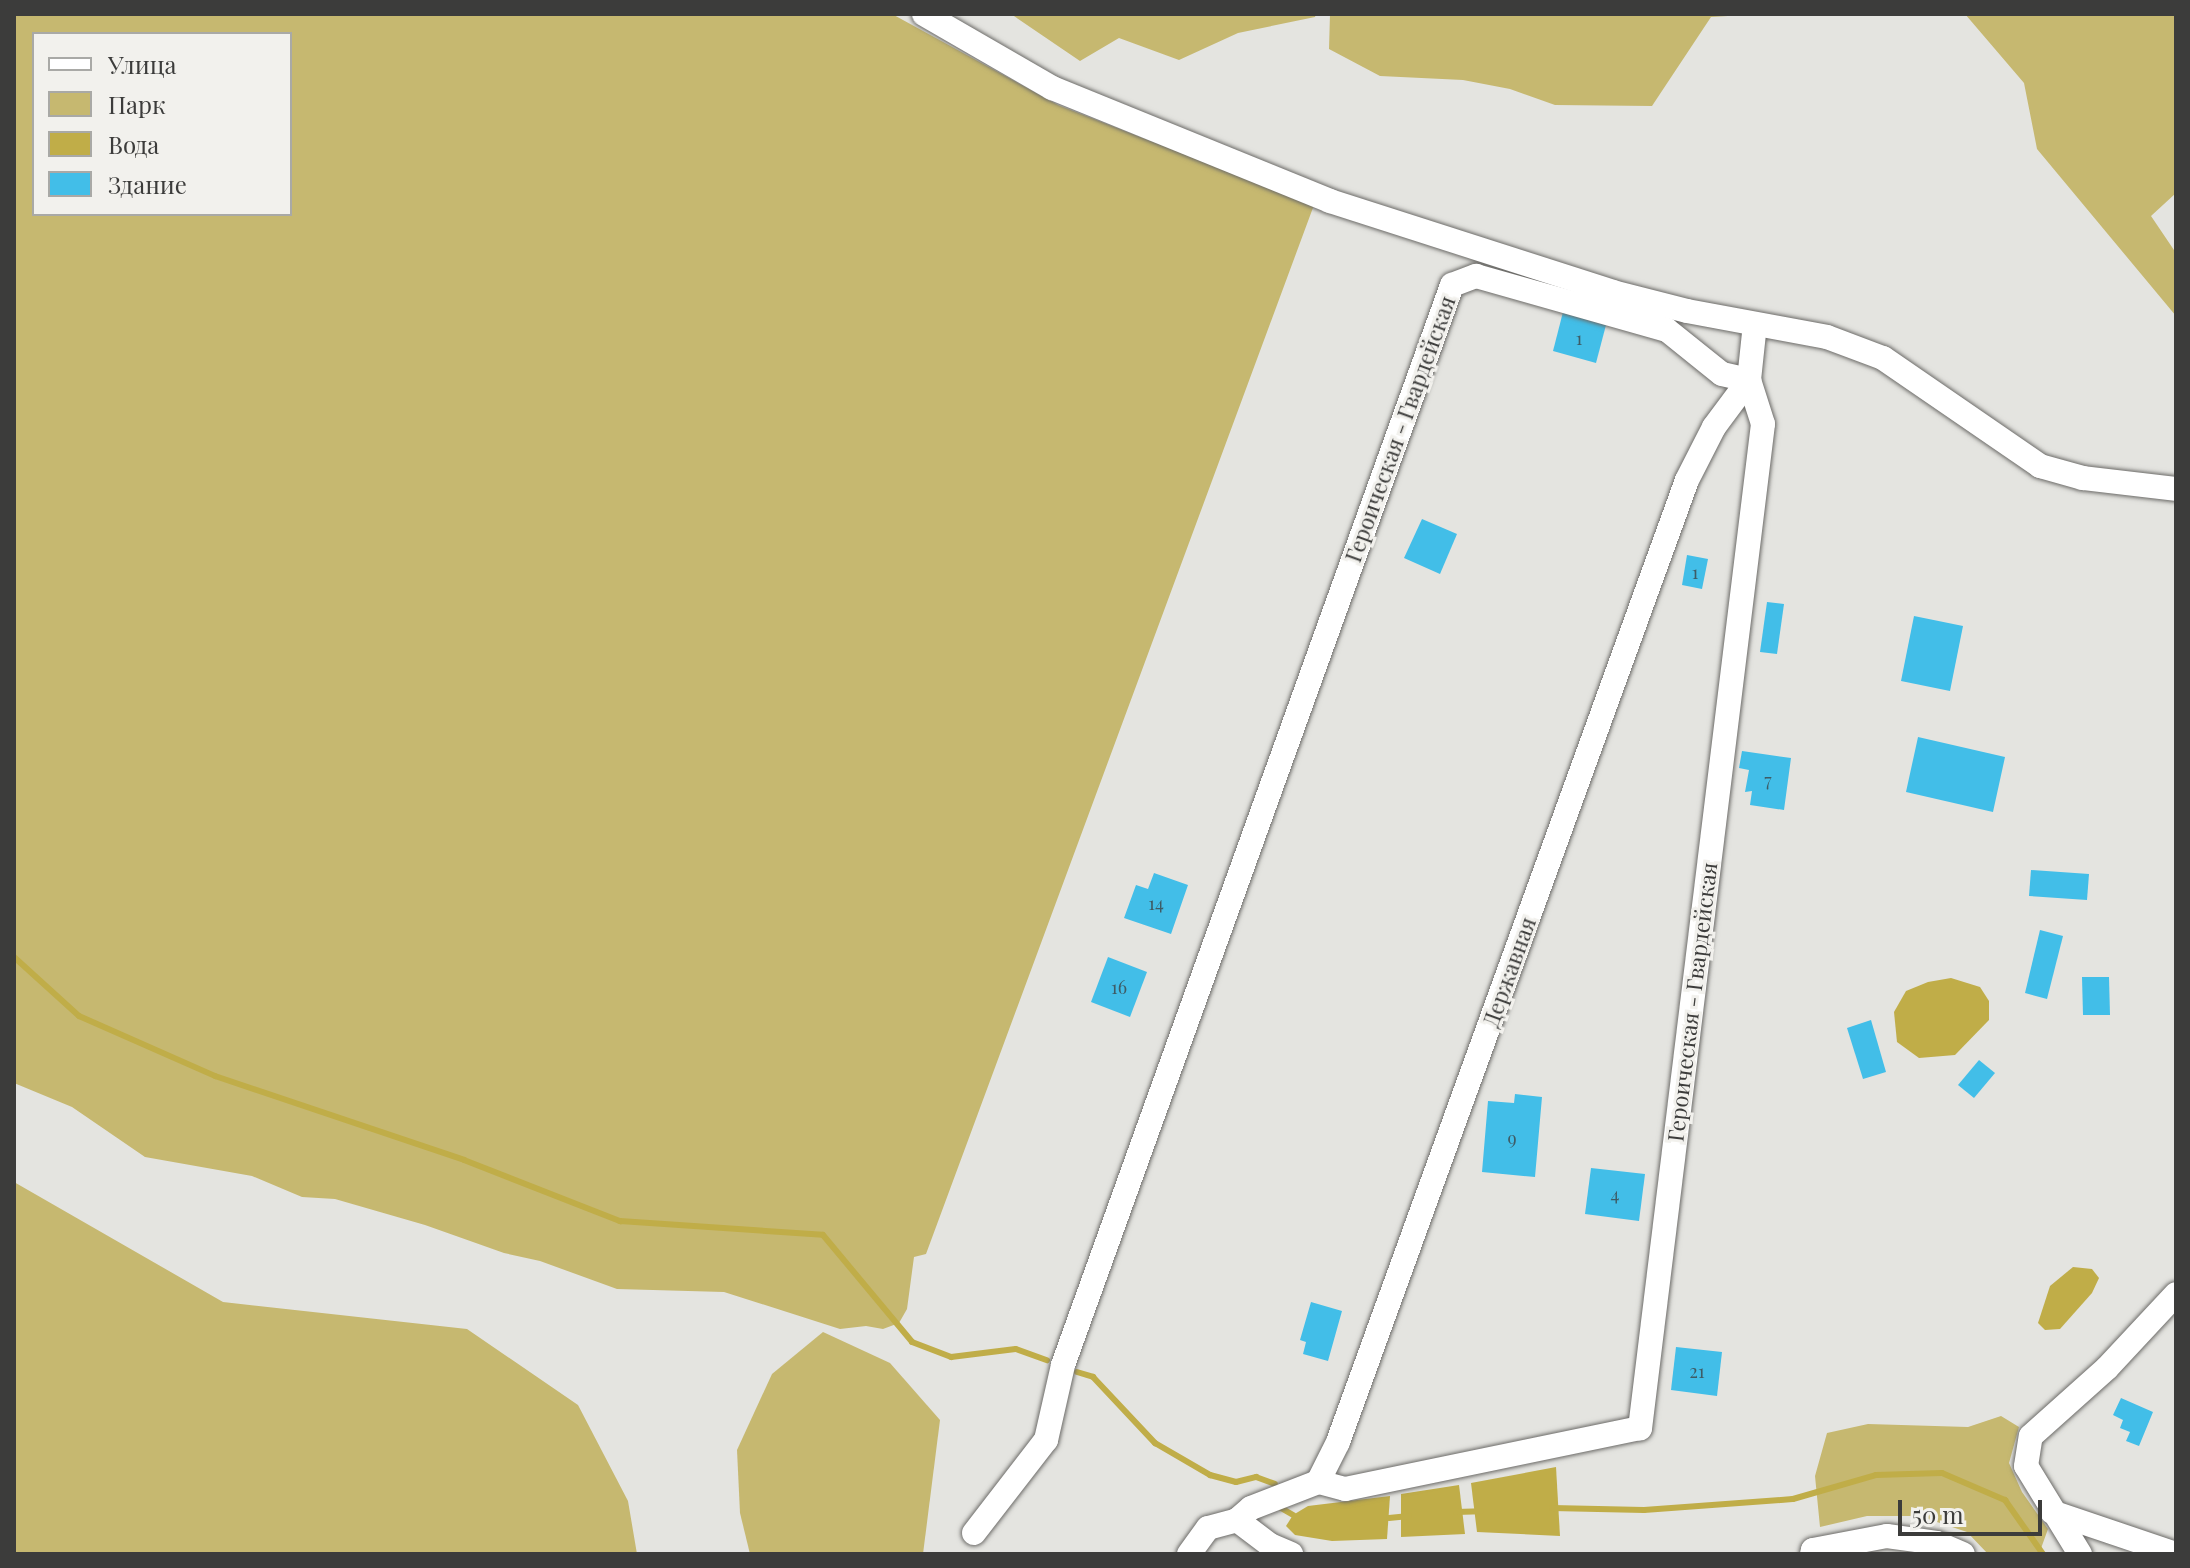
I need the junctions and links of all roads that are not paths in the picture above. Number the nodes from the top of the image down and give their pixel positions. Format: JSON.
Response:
{"nodes":[{"id":1,"x":924,"y":14,"type":"edge"},
{"id":2,"x":1755,"y":324,"type":"junction"},
{"id":3,"x":1749,"y":380,"type":"junction"},
{"id":4,"x":2176,"y":489,"type":"edge"},
{"id":5,"x":2176,"y":1294,"type":"edge"},
{"id":6,"x":1318,"y":1482,"type":"junction"},
{"id":7,"x":2052,"y":1512,"type":"junction"},
{"id":8,"x":1237,"y":1520,"type":"junction"},
{"id":9,"x":974,"y":1533,"type":"dead end"},
{"id":10,"x":1189,"y":1554,"type":"edge"},
{"id":11,"x":1291,"y":1554,"type":"edge"},
{"id":12,"x":1812,"y":1554,"type":"edge"},
{"id":13,"x":1963,"y":1554,"type":"edge"},
{"id":14,"x":2080,"y":1554,"type":"edge"},
{"id":15,"x":2176,"y":1554,"type":"edge"}],
"edges":[{"from":1,"to":2,"type":"street"},
{"from":2,"to":3,"type":"street"},
{"from":2,"to":4,"type":"street"},
{"from":3,"to":6,"type":"street","name":"Державная"},
{"from":3,"to":6,"type":"street","name":"Героическая - Гвардейская"},
{"from":3,"to":9,"type":"street","name":"Героическая - Гвардейская"},
{"from":5,"to":7,"type":"street"},
{"from":6,"to":8,"type":"street"},
{"from":7,"to":14,"type":"street"},
{"from":7,"to":15,"type":"street"},
{"from":8,"to":10,"type":"street"},
{"from":8,"to":11,"type":"street"},
{"from":12,"to":13,"type":"street"}]}
